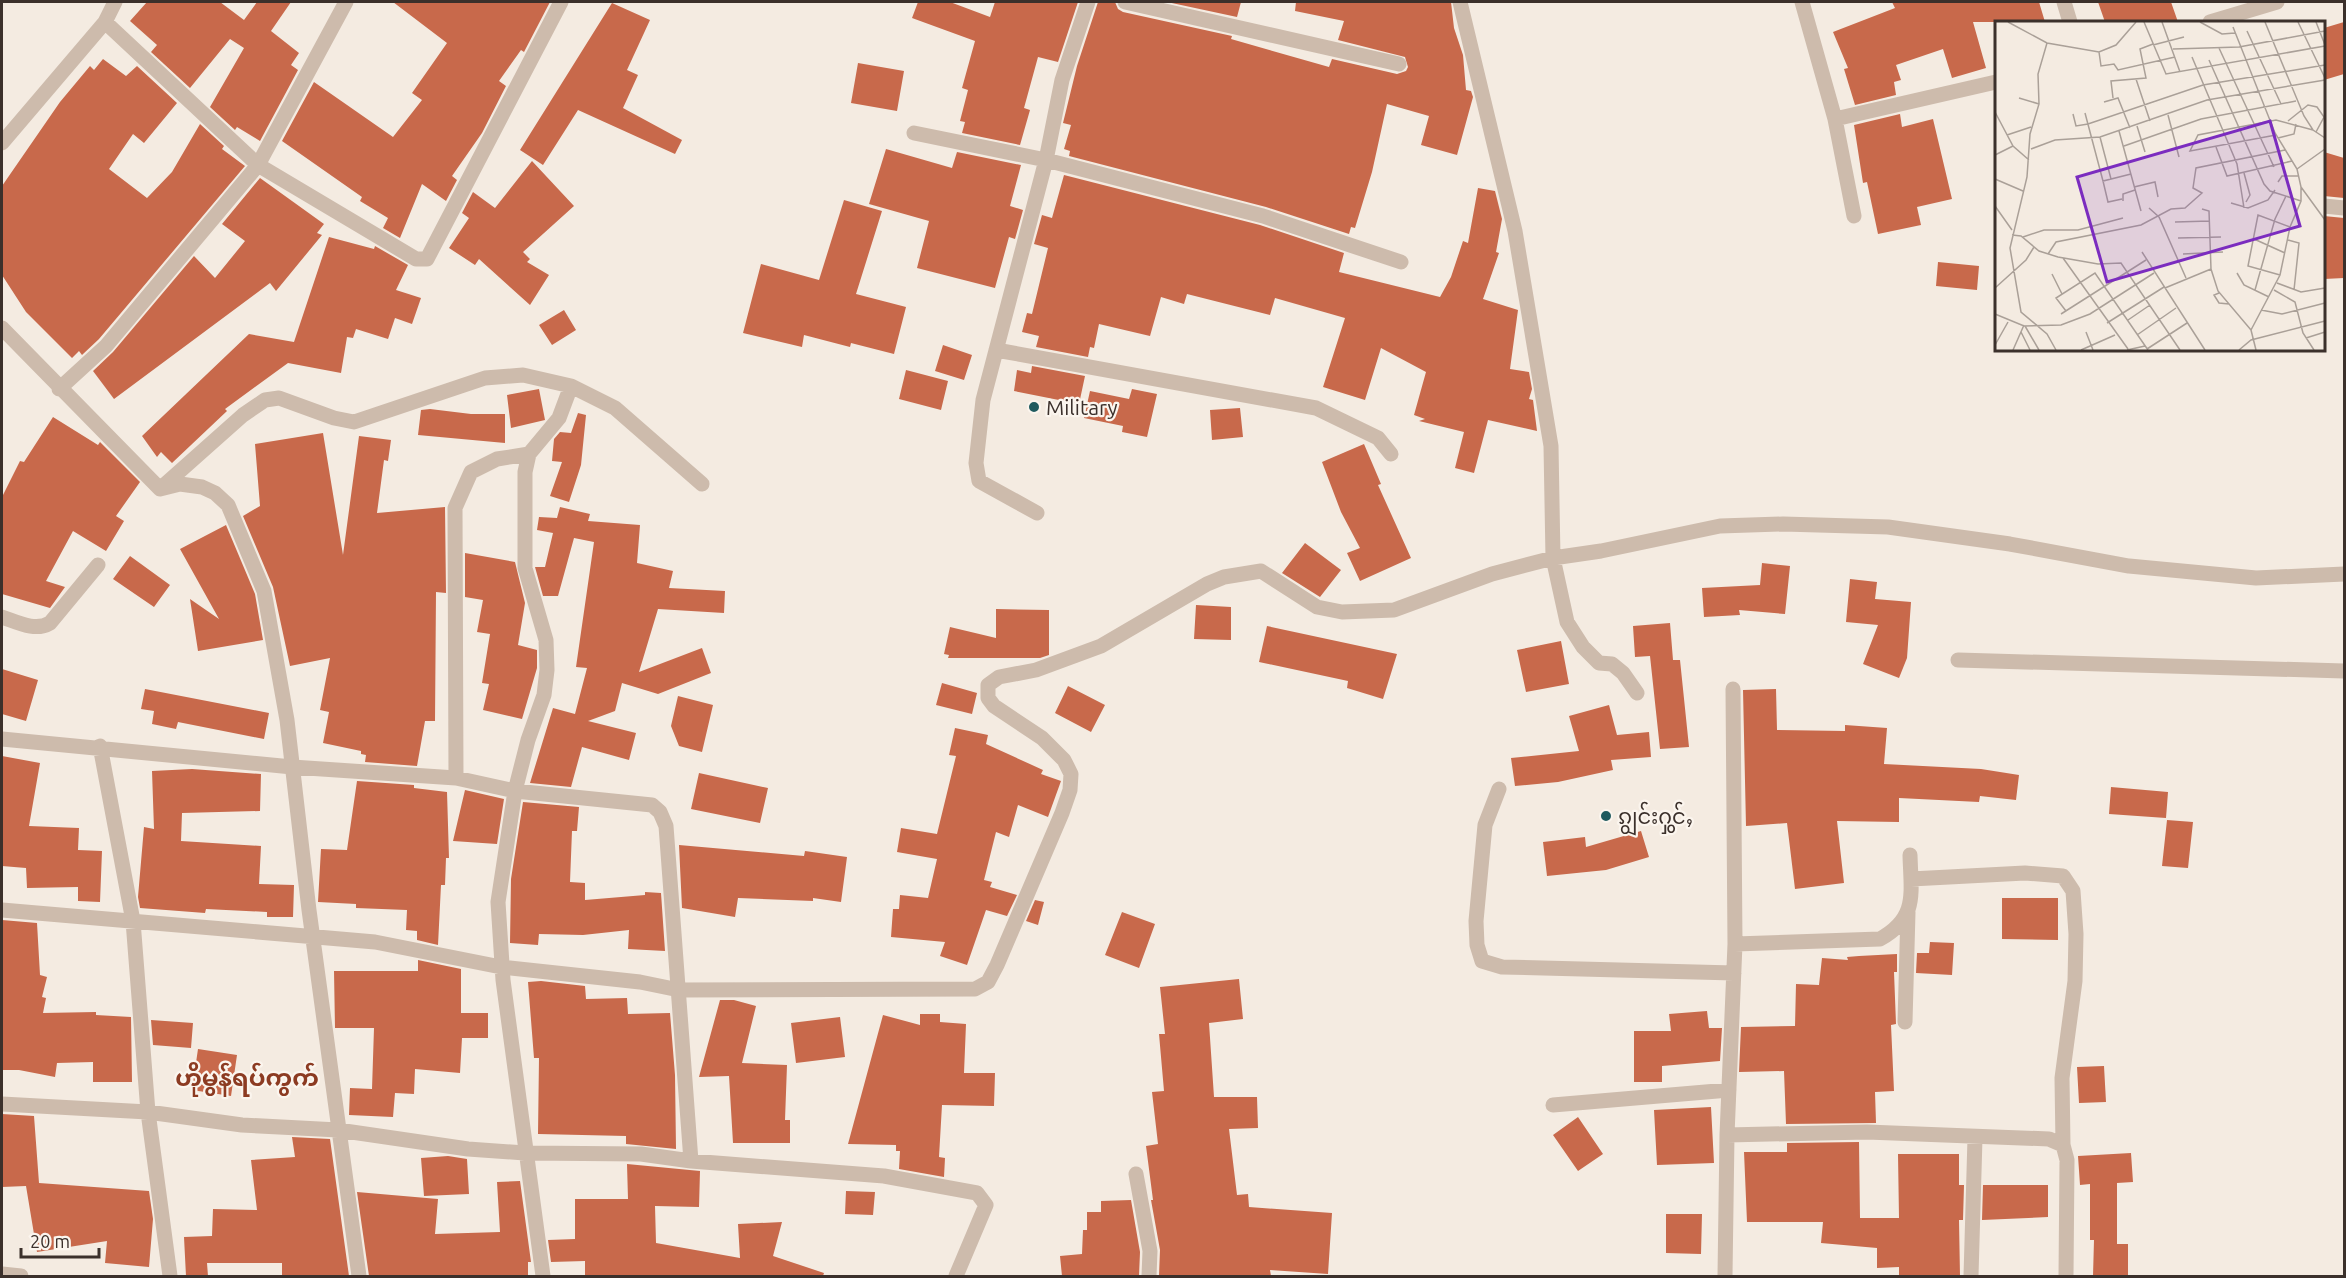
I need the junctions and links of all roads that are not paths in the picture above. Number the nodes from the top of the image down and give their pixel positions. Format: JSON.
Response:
{"nodes":[{"id":1,"x":115,"y":2,"type":"edge"},
{"id":2,"x":346,"y":2,"type":"edge"},
{"id":3,"x":560,"y":2,"type":"edge"},
{"id":4,"x":1088,"y":2,"type":"edge"},
{"id":5,"x":1125,"y":2,"type":"edge"},
{"id":6,"x":1460,"y":2,"type":"edge"},
{"id":7,"x":1802,"y":2,"type":"edge"},
{"id":8,"x":2064,"y":2,"type":"edge"},
{"id":9,"x":2277,"y":2,"type":"edge"},
{"id":10,"x":2070,"y":21,"type":"edge"},
{"id":11,"x":2213,"y":21,"type":"edge"},
{"id":12,"x":105,"y":22,"type":"junction"},
{"id":13,"x":1399,"y":64,"type":"dead end"},
{"id":14,"x":1995,"y":82,"type":"edge"},
{"id":15,"x":1835,"y":119,"type":"junction"},
{"id":16,"x":914,"y":133,"type":"dead end"},
{"id":17,"x":2,"y":143,"type":"edge"},
{"id":18,"x":1046,"y":160,"type":"junction"},
{"id":19,"x":258,"y":165,"type":"junction"},
{"id":20,"x":2325,"y":206,"type":"edge"},
{"id":21,"x":2344,"y":208,"type":"edge"},
{"id":22,"x":1854,"y":216,"type":"dead end"},
{"id":23,"x":1401,"y":262,"type":"dead end"},
{"id":24,"x":2,"y":328,"type":"edge"},
{"id":25,"x":996,"y":350,"type":"junction"},
{"id":26,"x":571,"y":386,"type":"junction"},
{"id":27,"x":59,"y":388,"type":"junction"},
{"id":28,"x":529,"y":454,"type":"junction"},
{"id":29,"x":1391,"y":454,"type":"dead end"},
{"id":30,"x":702,"y":484,"type":"dead end"},
{"id":31,"x":160,"y":489,"type":"junction"},
{"id":32,"x":1037,"y":513,"type":"dead end"},
{"id":33,"x":1553,"y":558,"type":"junction"},
{"id":34,"x":98,"y":565,"type":"dead end"},
{"id":35,"x":2344,"y":574,"type":"edge"},
{"id":36,"x":2,"y":617,"type":"edge"},
{"id":37,"x":1958,"y":660,"type":"dead end"},
{"id":38,"x":2344,"y":671,"type":"edge"},
{"id":39,"x":1732,"y":689,"type":"dead end"},
{"id":40,"x":1637,"y":693,"type":"dead end"},
{"id":41,"x":2,"y":739,"type":"edge"},
{"id":42,"x":100,"y":746,"type":"junction"},
{"id":43,"x":292,"y":766,"type":"junction"},
{"id":44,"x":456,"y":778,"type":"junction"},
{"id":45,"x":1499,"y":789,"type":"dead end"},
{"id":46,"x":515,"y":791,"type":"junction"},
{"id":47,"x":1910,"y":855,"type":"dead end"},
{"id":48,"x":1911,"y":879,"type":"junction"},
{"id":49,"x":2,"y":910,"type":"edge"},
{"id":50,"x":1908,"y":912,"type":"junction"},
{"id":51,"x":133,"y":921,"type":"junction"},
{"id":52,"x":313,"y":937,"type":"junction"},
{"id":53,"x":1735,"y":944,"type":"junction"},
{"id":54,"x":501,"y":967,"type":"junction"},
{"id":55,"x":1734,"y":973,"type":"junction"},
{"id":56,"x":679,"y":990,"type":"junction"},
{"id":57,"x":1905,"y":1022,"type":"dead end"},
{"id":58,"x":1729,"y":1090,"type":"junction"},
{"id":59,"x":2,"y":1104,"type":"edge"},
{"id":60,"x":1553,"y":1105,"type":"dead end"},
{"id":61,"x":148,"y":1112,"type":"junction"},
{"id":62,"x":338,"y":1130,"type":"junction"},
{"id":63,"x":1727,"y":1135,"type":"junction"},
{"id":64,"x":1975,"y":1138,"type":"junction"},
{"id":65,"x":2063,"y":1146,"type":"junction"},
{"id":66,"x":525,"y":1153,"type":"junction"},
{"id":67,"x":690,"y":1161,"type":"junction"},
{"id":68,"x":1136,"y":1174,"type":"dead end"},
{"id":69,"x":2,"y":1274,"type":"edge"},
{"id":70,"x":21,"y":1276,"type":"edge"},
{"id":71,"x":170,"y":1276,"type":"edge"},
{"id":72,"x":359,"y":1276,"type":"edge"},
{"id":73,"x":543,"y":1276,"type":"edge"},
{"id":74,"x":956,"y":1276,"type":"edge"},
{"id":75,"x":1149,"y":1276,"type":"edge"},
{"id":76,"x":1725,"y":1276,"type":"edge"},
{"id":77,"x":1971,"y":1276,"type":"edge"},
{"id":78,"x":2066,"y":1276,"type":"edge"}],
"edges":[{"from":1,"to":12,"type":"street"},
{"from":2,"to":19,"type":"street"},
{"from":3,"to":19,"type":"street"},
{"from":4,"to":18,"type":"street"},
{"from":5,"to":13,"type":"street"},
{"from":6,"to":33,"type":"street"},
{"from":7,"to":15,"type":"street"},
{"from":8,"to":10,"type":"street"},
{"from":9,"to":11,"type":"street"},
{"from":12,"to":17,"type":"street"},
{"from":12,"to":19,"type":"street"},
{"from":14,"to":15,"type":"street"},
{"from":15,"to":22,"type":"street"},
{"from":16,"to":18,"type":"street"},
{"from":18,"to":23,"type":"street"},
{"from":18,"to":25,"type":"street"},
{"from":19,"to":27,"type":"street"},
{"from":20,"to":21,"type":"street"},
{"from":24,"to":27,"type":"street"},
{"from":25,"to":29,"type":"street"},
{"from":25,"to":32,"type":"street"},
{"from":26,"to":28,"type":"street"},
{"from":26,"to":30,"type":"street"},
{"from":26,"to":31,"type":"street"},
{"from":27,"to":31,"type":"street"},
{"from":28,"to":44,"type":"street"},
{"from":28,"to":46,"type":"street"},
{"from":31,"to":43,"type":"street"},
{"from":33,"to":35,"type":"street"},
{"from":33,"to":40,"type":"street"},
{"from":33,"to":56,"type":"street"},
{"from":34,"to":36,"type":"street"},
{"from":37,"to":38,"type":"street"},
{"from":39,"to":53,"type":"street"},
{"from":41,"to":42,"type":"street"},
{"from":42,"to":43,"type":"street"},
{"from":42,"to":51,"type":"street"},
{"from":43,"to":44,"type":"street"},
{"from":43,"to":52,"type":"street"},
{"from":44,"to":46,"type":"street"},
{"from":45,"to":55,"type":"street"},
{"from":46,"to":54,"type":"street"},
{"from":46,"to":56,"type":"street"},
{"from":47,"to":48,"type":"street"},
{"from":48,"to":50,"type":"street"},
{"from":48,"to":65,"type":"street"},
{"from":49,"to":51,"type":"street"},
{"from":50,"to":53,"type":"street"},
{"from":50,"to":57,"type":"street"},
{"from":51,"to":52,"type":"street"},
{"from":51,"to":61,"type":"street"},
{"from":52,"to":54,"type":"street"},
{"from":52,"to":62,"type":"street"},
{"from":53,"to":55,"type":"street"},
{"from":54,"to":56,"type":"street"},
{"from":54,"to":66,"type":"street"},
{"from":55,"to":58,"type":"street"},
{"from":56,"to":67,"type":"street"},
{"from":58,"to":60,"type":"street"},
{"from":58,"to":63,"type":"street"},
{"from":59,"to":61,"type":"street"},
{"from":61,"to":62,"type":"street"},
{"from":61,"to":71,"type":"street"},
{"from":62,"to":66,"type":"street"},
{"from":62,"to":72,"type":"street"},
{"from":63,"to":64,"type":"street"},
{"from":63,"to":76,"type":"street"},
{"from":64,"to":65,"type":"street"},
{"from":64,"to":77,"type":"street"},
{"from":65,"to":78,"type":"street"},
{"from":66,"to":67,"type":"street"},
{"from":66,"to":73,"type":"street"},
{"from":67,"to":74,"type":"street"},
{"from":68,"to":75,"type":"street"},
{"from":69,"to":70,"type":"street"}]}
